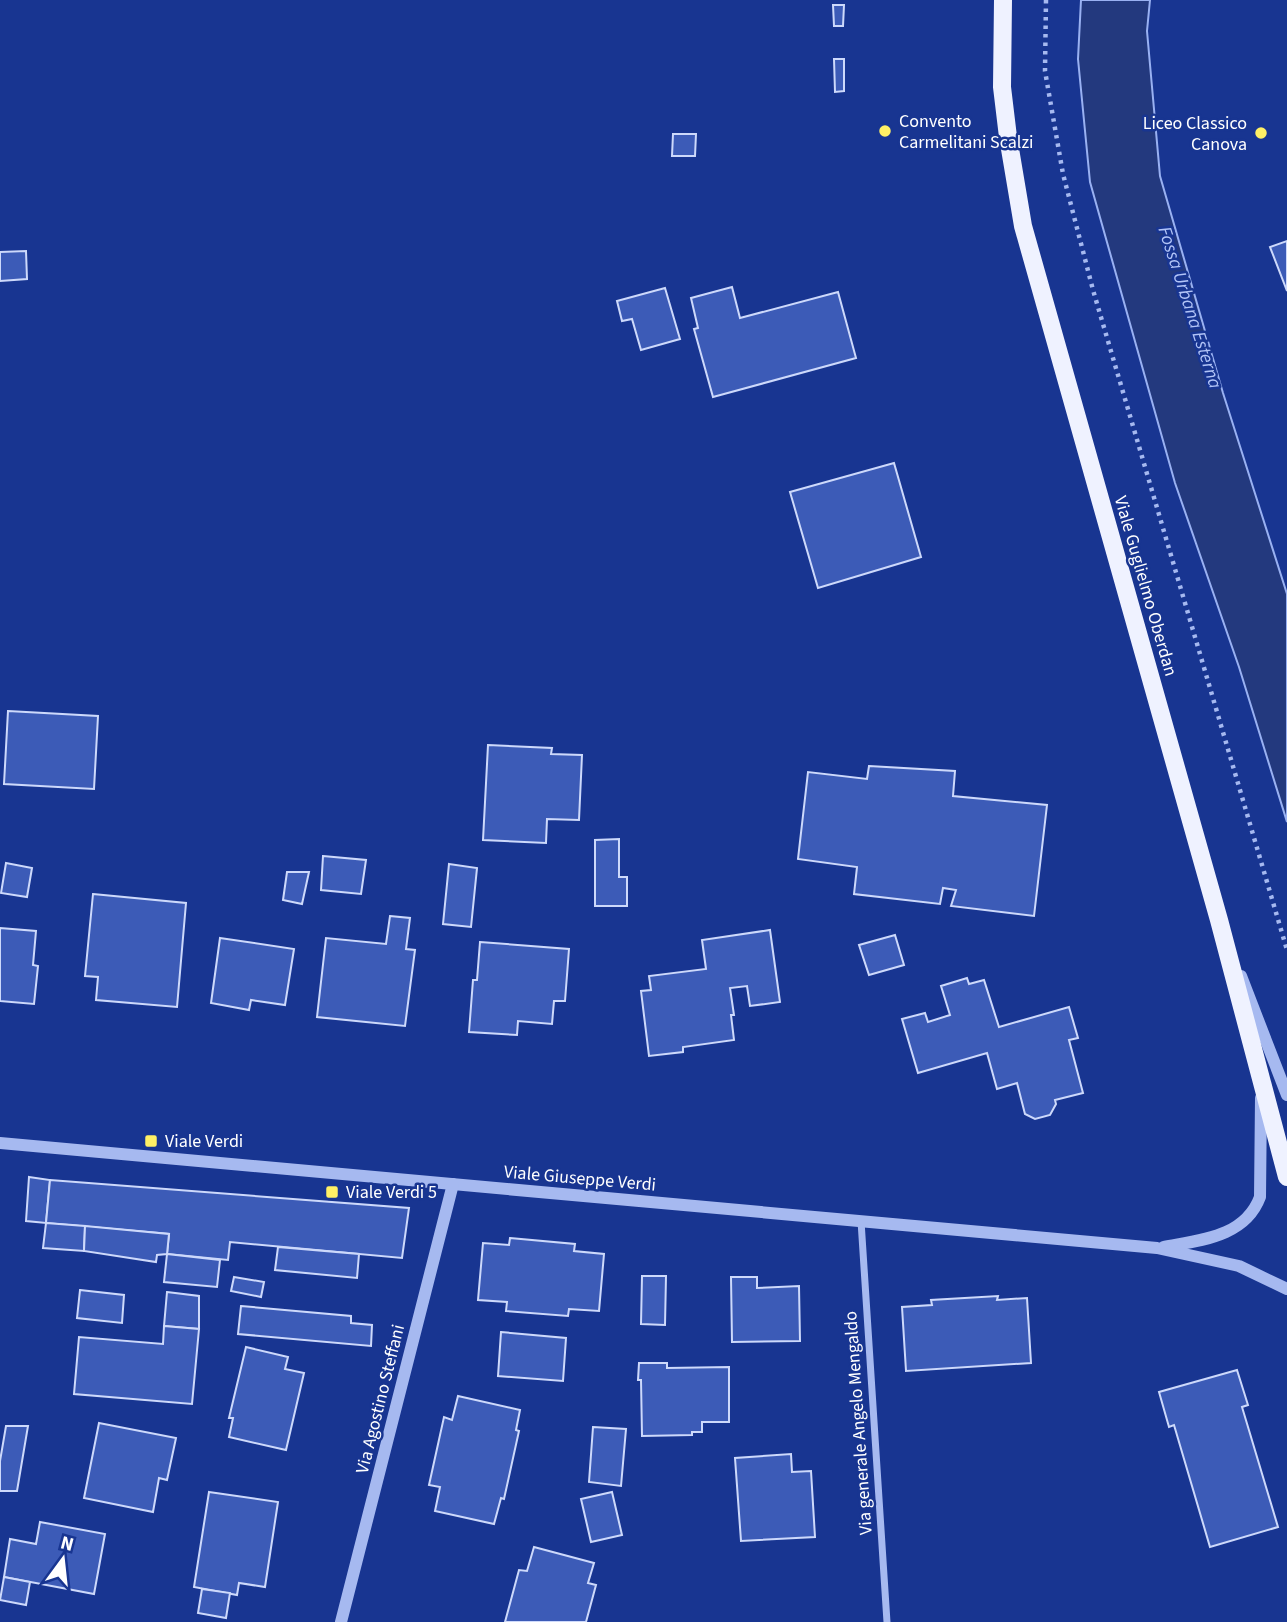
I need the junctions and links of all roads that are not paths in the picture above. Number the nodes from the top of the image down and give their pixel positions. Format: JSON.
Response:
{"nodes":[{"id":1,"x":1003,"y":0,"type":"edge"},
{"id":2,"x":1219,"y":920,"type":"junction"},
{"id":3,"x":1261,"y":1081,"type":"junction"},
{"id":4,"x":1287,"y":1095,"type":"edge"},
{"id":5,"x":0,"y":1143,"type":"edge"},
{"id":6,"x":1287,"y":1177,"type":"edge"},
{"id":7,"x":453,"y":1184,"type":"junction"},
{"id":8,"x":861,"y":1221,"type":"junction"},
{"id":9,"x":1157,"y":1248,"type":"junction"},
{"id":10,"x":1287,"y":1289,"type":"edge"},
{"id":11,"x":341,"y":1622,"type":"edge"},
{"id":12,"x":887,"y":1622,"type":"edge"}],
"edges":[{"from":1,"to":2,"type":"main road","name":"Viale Guglielmo Oberdan"},
{"from":2,"to":3,"type":"main road","name":"Viale Guglielmo Oberdan"},
{"from":2,"to":4,"type":"street"},
{"from":3,"to":6,"type":"main road","name":"Viale Guglielmo Oberdan"},
{"from":3,"to":9,"type":"street","name":"Viale Giuseppe Verdi"},
{"from":5,"to":7,"type":"street","name":"Viale Giuseppe Verdi"},
{"from":7,"to":8,"type":"street","name":"Viale Giuseppe Verdi"},
{"from":7,"to":11,"type":"street","name":"Via Agostino Steffani"},
{"from":8,"to":9,"type":"street","name":"Viale Giuseppe Verdi"},
{"from":8,"to":12,"type":"street","name":"Via generale Angelo Mengaldo"},
{"from":9,"to":10,"type":"street","name":"Viale Giuseppe Verdi"}]}
